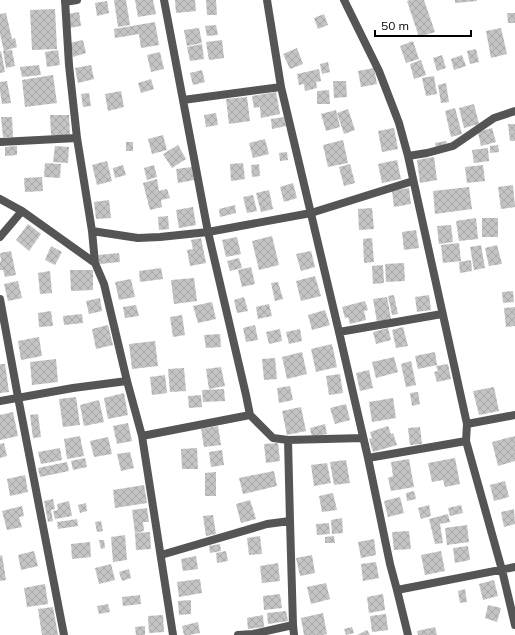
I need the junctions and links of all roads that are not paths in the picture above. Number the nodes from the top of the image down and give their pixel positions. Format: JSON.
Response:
{"nodes":[{"id":1,"x":77,"y":0,"type":"edge"},
{"id":2,"x":164,"y":0,"type":"edge"},
{"id":3,"x":267,"y":0,"type":"edge"},
{"id":4,"x":344,"y":0,"type":"edge"},
{"id":5,"x":65,"y":1,"type":"edge"},
{"id":6,"x":282,"y":87,"type":"junction"},
{"id":7,"x":183,"y":100,"type":"junction"},
{"id":8,"x":515,"y":111,"type":"edge"},
{"id":9,"x":77,"y":138,"type":"junction"},
{"id":10,"x":0,"y":142,"type":"edge"},
{"id":11,"x":408,"y":156,"type":"junction"},
{"id":12,"x":413,"y":181,"type":"junction"},
{"id":13,"x":0,"y":199,"type":"edge"},
{"id":14,"x":22,"y":211,"type":"junction"},
{"id":15,"x":311,"y":213,"type":"junction"},
{"id":16,"x":92,"y":231,"type":"junction"},
{"id":17,"x":208,"y":232,"type":"junction"},
{"id":18,"x":0,"y":237,"type":"edge"},
{"id":19,"x":95,"y":263,"type":"junction"},
{"id":20,"x":0,"y":299,"type":"edge"},
{"id":21,"x":442,"y":314,"type":"junction"},
{"id":22,"x":339,"y":332,"type":"junction"},
{"id":23,"x":126,"y":381,"type":"junction"},
{"id":24,"x":18,"y":397,"type":"junction"},
{"id":25,"x":0,"y":401,"type":"edge"},
{"id":26,"x":250,"y":415,"type":"junction"},
{"id":27,"x":515,"y":415,"type":"edge"},
{"id":28,"x":467,"y":424,"type":"junction"},
{"id":29,"x":142,"y":436,"type":"junction"},
{"id":30,"x":363,"y":438,"type":"junction"},
{"id":31,"x":288,"y":440,"type":"junction"},
{"id":32,"x":466,"y":441,"type":"junction"},
{"id":33,"x":368,"y":458,"type":"junction"},
{"id":34,"x":290,"y":521,"type":"junction"},
{"id":35,"x":161,"y":556,"type":"junction"},
{"id":36,"x":515,"y":567,"type":"edge"},
{"id":37,"x":502,"y":570,"type":"junction"},
{"id":38,"x":397,"y":590,"type":"junction"},
{"id":39,"x":293,"y":625,"type":"junction"},
{"id":40,"x":515,"y":625,"type":"edge"},
{"id":41,"x":64,"y":635,"type":"edge"},
{"id":42,"x":173,"y":635,"type":"edge"},
{"id":43,"x":238,"y":635,"type":"edge"},
{"id":44,"x":294,"y":635,"type":"edge"},
{"id":45,"x":408,"y":635,"type":"edge"}],
"edges":[{"from":1,"to":5,"type":"street"},
{"from":2,"to":7,"type":"street"},
{"from":3,"to":6,"type":"street"},
{"from":4,"to":11,"type":"street"},
{"from":5,"to":9,"type":"street"},
{"from":6,"to":7,"type":"street"},
{"from":6,"to":15,"type":"street"},
{"from":7,"to":17,"type":"street"},
{"from":8,"to":11,"type":"street"},
{"from":9,"to":10,"type":"street"},
{"from":9,"to":16,"type":"street"},
{"from":11,"to":12,"type":"street"},
{"from":12,"to":15,"type":"street"},
{"from":12,"to":21,"type":"street"},
{"from":13,"to":14,"type":"street"},
{"from":14,"to":18,"type":"street"},
{"from":14,"to":19,"type":"street"},
{"from":15,"to":17,"type":"street"},
{"from":15,"to":22,"type":"street"},
{"from":16,"to":17,"type":"street"},
{"from":16,"to":19,"type":"street"},
{"from":17,"to":26,"type":"street"},
{"from":19,"to":23,"type":"street"},
{"from":20,"to":24,"type":"street"},
{"from":21,"to":22,"type":"street"},
{"from":21,"to":28,"type":"street"},
{"from":22,"to":30,"type":"street"},
{"from":23,"to":24,"type":"street"},
{"from":23,"to":29,"type":"street"},
{"from":24,"to":25,"type":"street"},
{"from":24,"to":41,"type":"street"},
{"from":26,"to":29,"type":"street"},
{"from":26,"to":31,"type":"street"},
{"from":27,"to":28,"type":"street"},
{"from":28,"to":32,"type":"street"},
{"from":29,"to":35,"type":"street"},
{"from":30,"to":31,"type":"street"},
{"from":30,"to":33,"type":"street"},
{"from":31,"to":34,"type":"street"},
{"from":32,"to":33,"type":"street"},
{"from":32,"to":37,"type":"street"},
{"from":33,"to":38,"type":"street"},
{"from":34,"to":35,"type":"street"},
{"from":34,"to":39,"type":"street"},
{"from":35,"to":42,"type":"street"},
{"from":36,"to":37,"type":"street"},
{"from":37,"to":38,"type":"street"},
{"from":37,"to":40,"type":"street"},
{"from":38,"to":45,"type":"street"},
{"from":39,"to":43,"type":"street"},
{"from":39,"to":44,"type":"street"}]}
